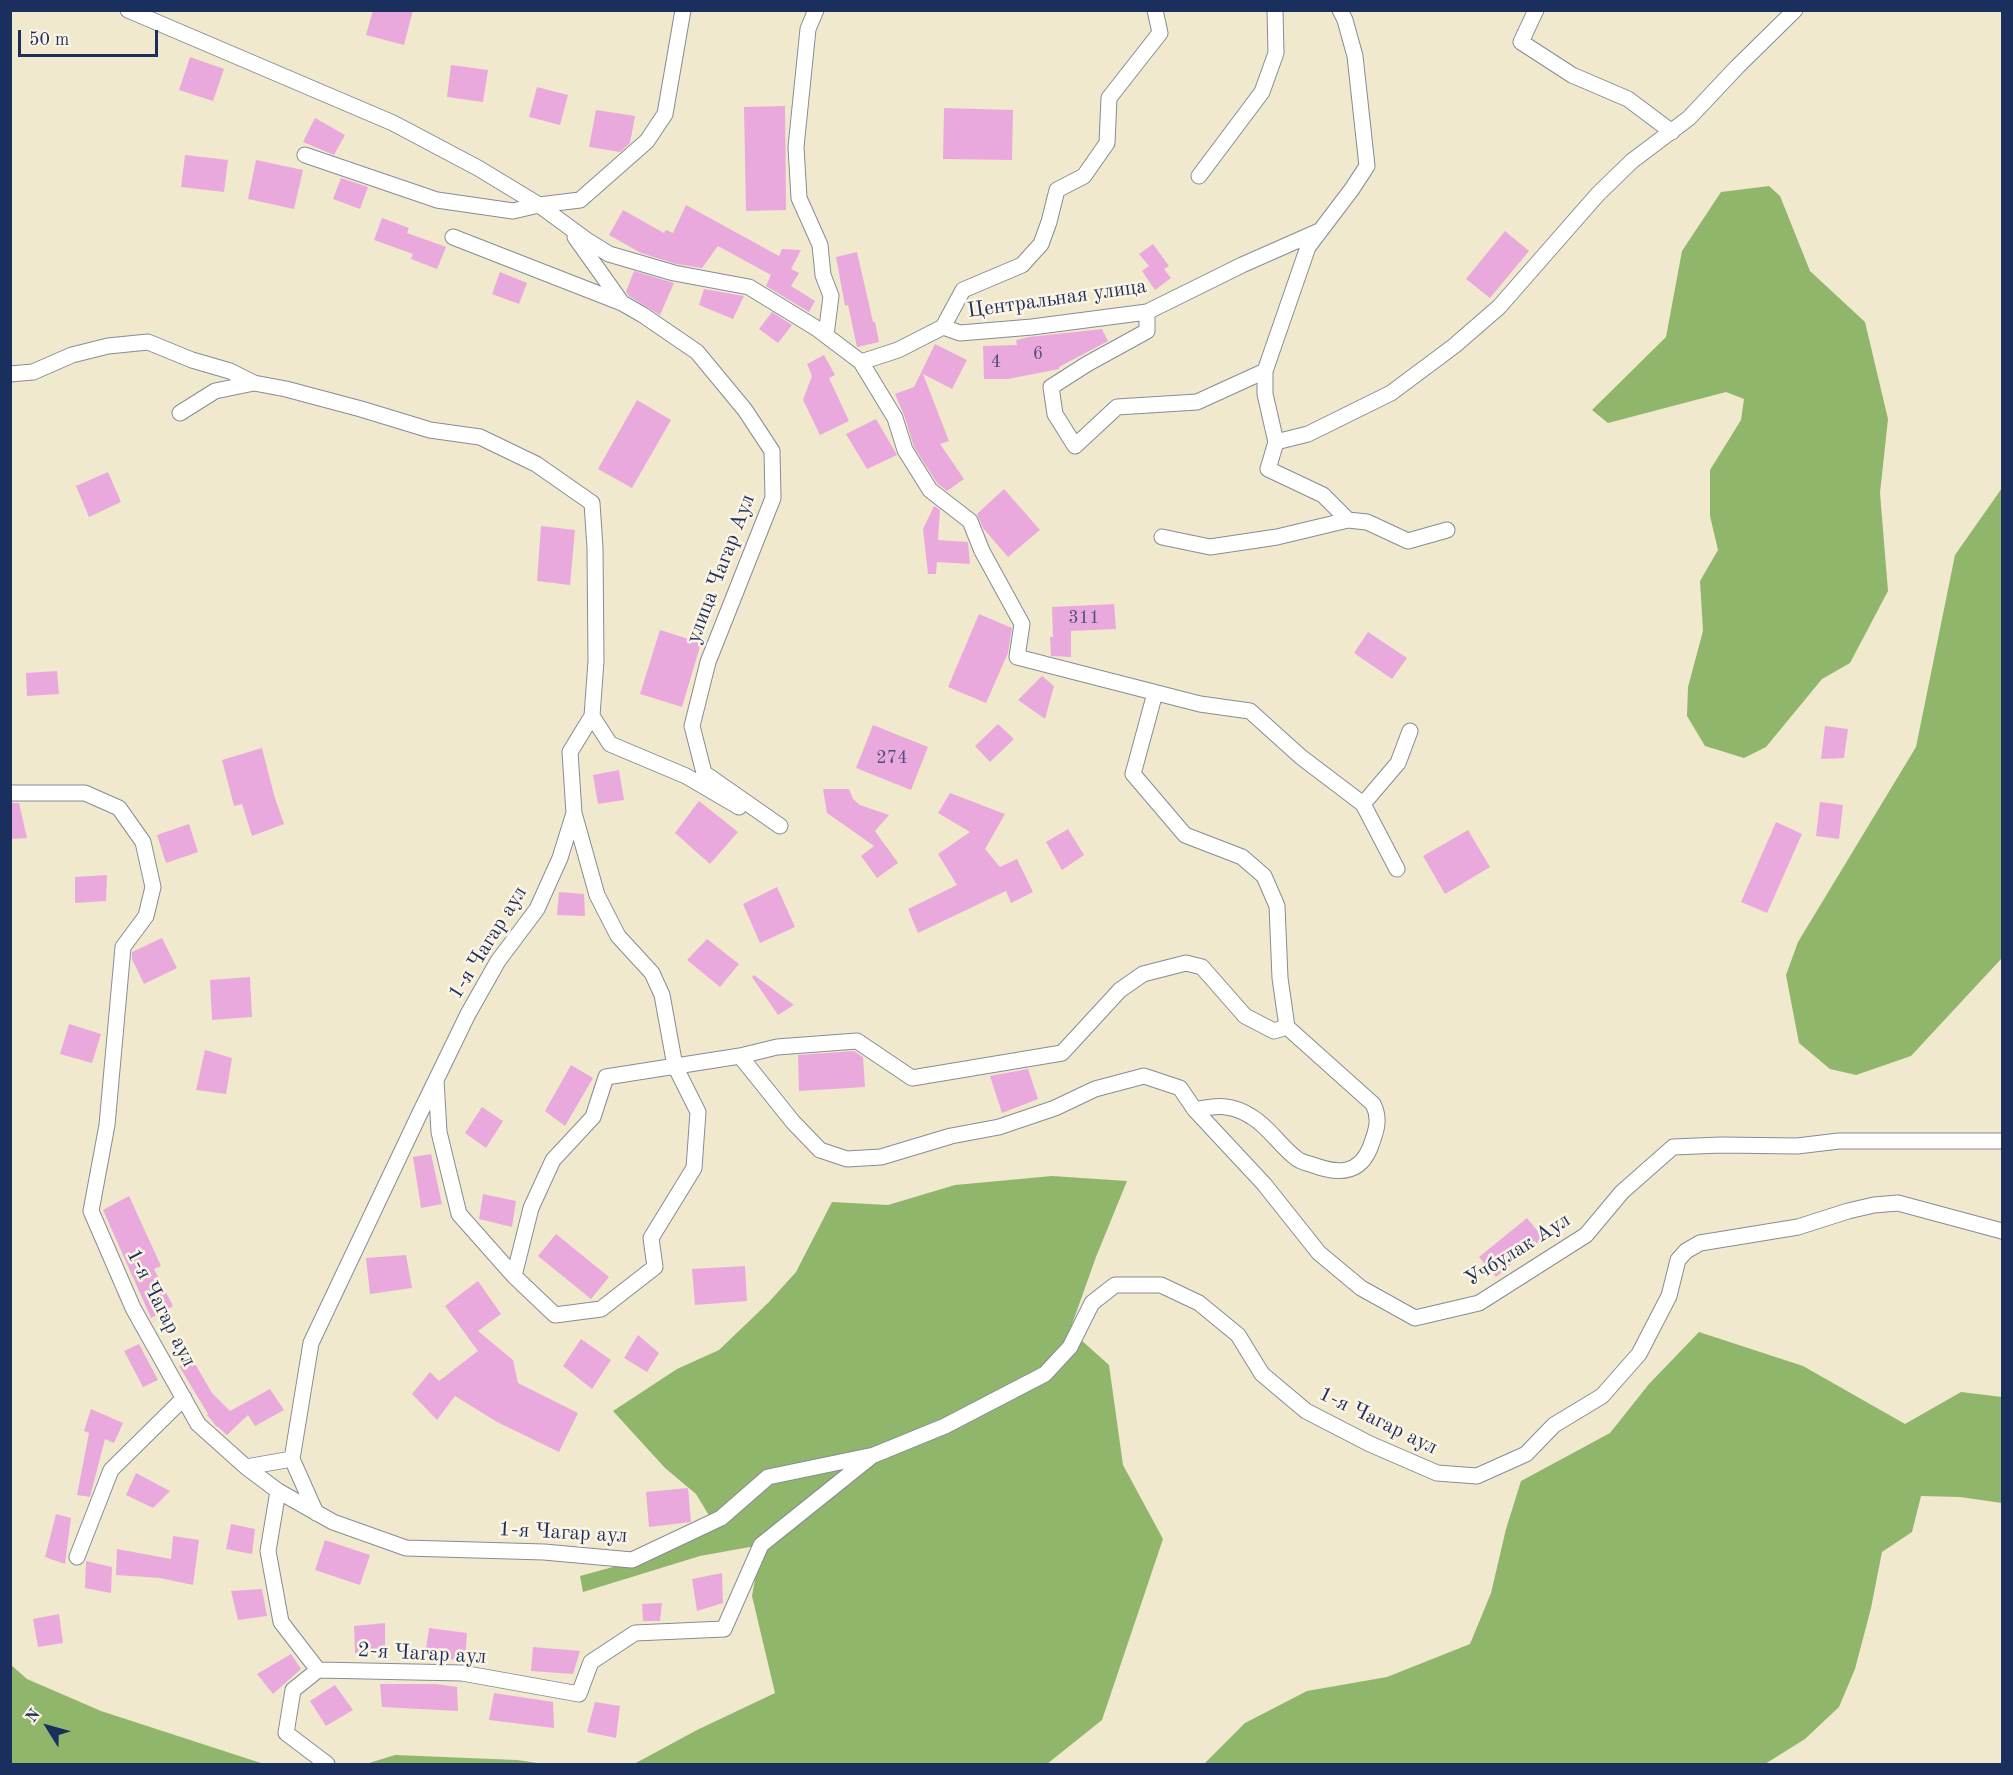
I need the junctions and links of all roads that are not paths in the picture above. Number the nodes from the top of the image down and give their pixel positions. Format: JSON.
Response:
{"nodes":[{"id":1,"x":128,"y":10,"type":"edge"},
{"id":2,"x":683,"y":10,"type":"edge"},
{"id":3,"x":816,"y":10,"type":"edge"},
{"id":4,"x":1155,"y":10,"type":"edge"},
{"id":5,"x":1275,"y":10,"type":"edge"},
{"id":6,"x":1340,"y":10,"type":"edge"},
{"id":7,"x":1536,"y":10,"type":"edge"},
{"id":8,"x":1795,"y":10,"type":"edge"},
{"id":9,"x":1672,"y":132,"type":"junction"},
{"id":10,"x":305,"y":155,"type":"dead end"},
{"id":11,"x":1199,"y":176,"type":"dead end"},
{"id":12,"x":539,"y":205,"type":"junction"},
{"id":13,"x":566,"y":224,"type":"junction"},
{"id":14,"x":1321,"y":230,"type":"junction"},
{"id":15,"x":453,"y":237,"type":"dead end"},
{"id":16,"x":622,"y":303,"type":"junction"},
{"id":17,"x":1147,"y":312,"type":"junction"},
{"id":18,"x":943,"y":327,"type":"junction"},
{"id":19,"x":826,"y":335,"type":"junction"},
{"id":20,"x":861,"y":362,"type":"junction"},
{"id":21,"x":1265,"y":371,"type":"junction"},
{"id":22,"x":10,"y":374,"type":"edge"},
{"id":23,"x":254,"y":384,"type":"junction"},
{"id":24,"x":180,"y":413,"type":"dead end"},
{"id":25,"x":1276,"y":442,"type":"junction"},
{"id":26,"x":1347,"y":520,"type":"junction"},
{"id":27,"x":1447,"y":530,"type":"dead end"},
{"id":28,"x":1162,"y":537,"type":"dead end"},
{"id":29,"x":1155,"y":693,"type":"junction"},
{"id":30,"x":592,"y":716,"type":"junction"},
{"id":31,"x":1410,"y":731,"type":"dead end"},
{"id":32,"x":10,"y":793,"type":"edge"},
{"id":33,"x":1363,"y":804,"type":"junction"},
{"id":34,"x":574,"y":813,"type":"junction"},
{"id":35,"x":1397,"y":868,"type":"dead end"},
{"id":36,"x":1287,"y":1027,"type":"junction"},
{"id":37,"x":740,"y":1056,"type":"junction"},
{"id":38,"x":675,"y":1066,"type":"junction"},
{"id":39,"x":436,"y":1080,"type":"junction"},
{"id":40,"x":1195,"y":1110,"type":"junction"},
{"id":41,"x":2002,"y":1141,"type":"edge"},
{"id":42,"x":2002,"y":1231,"type":"edge"},
{"id":43,"x":514,"y":1276,"type":"junction"},
{"id":44,"x":184,"y":1398,"type":"junction"},
{"id":45,"x":874,"y":1455,"type":"junction"},
{"id":46,"x":292,"y":1459,"type":"junction"},
{"id":47,"x":246,"y":1467,"type":"junction"},
{"id":48,"x":278,"y":1491,"type":"junction"},
{"id":49,"x":316,"y":1513,"type":"junction"},
{"id":50,"x":77,"y":1557,"type":"dead end"},
{"id":51,"x":318,"y":1670,"type":"junction"},
{"id":52,"x":327,"y":1764,"type":"edge"}],
"edges":[{"from":1,"to":12,"type":"street"},
{"from":2,"to":12,"type":"street"},
{"from":3,"to":19,"type":"street"},
{"from":4,"to":18,"type":"street"},
{"from":5,"to":11,"type":"street"},
{"from":6,"to":14,"type":"street"},
{"from":7,"to":9,"type":"street"},
{"from":8,"to":9,"type":"street"},
{"from":9,"to":25,"type":"street"},
{"from":10,"to":12,"type":"street"},
{"from":12,"to":13,"type":"street"},
{"from":13,"to":16,"type":"street","name":"улица Чагар Аул"},
{"from":13,"to":19,"type":"street"},
{"from":14,"to":17,"type":"street","name":"Центральная улица"},
{"from":14,"to":21,"type":"street"},
{"from":15,"to":16,"type":"street"},
{"from":16,"to":30,"type":"street","name":"улица Чагар Аул"},
{"from":17,"to":18,"type":"street","name":"Центральная улица"},
{"from":17,"to":21,"type":"street"},
{"from":18,"to":20,"type":"street","name":"Центральная улица"},
{"from":19,"to":20,"type":"street"},
{"from":20,"to":29,"type":"street"},
{"from":21,"to":25,"type":"street"},
{"from":22,"to":23,"type":"street"},
{"from":23,"to":24,"type":"street"},
{"from":23,"to":30,"type":"street"},
{"from":25,"to":26,"type":"street"},
{"from":26,"to":27,"type":"street"},
{"from":26,"to":28,"type":"street"},
{"from":29,"to":33,"type":"street"},
{"from":29,"to":36,"type":"street"},
{"from":30,"to":34,"type":"street"},
{"from":31,"to":33,"type":"street"},
{"from":32,"to":44,"type":"street","name":"1-я Чагар аул"},
{"from":33,"to":35,"type":"street"},
{"from":34,"to":38,"type":"street"},
{"from":34,"to":39,"type":"street","name":"1-я Чагар аул"},
{"from":36,"to":37,"type":"street"},
{"from":36,"to":40,"type":"street"},
{"from":37,"to":38,"type":"street"},
{"from":37,"to":40,"type":"street","name":"Учбулак Аул"},
{"from":38,"to":43,"type":"street"},
{"from":38,"to":43,"type":"street"},
{"from":39,"to":43,"type":"street"},
{"from":39,"to":46,"type":"street","name":"1-я Чагар аул"},
{"from":40,"to":41,"type":"street","name":"Учбулак Аул"},
{"from":42,"to":45,"type":"street","name":"1-я Чагар аул"},
{"from":44,"to":47,"type":"street","name":"1-я Чагар аул"},
{"from":44,"to":50,"type":"street"},
{"from":45,"to":49,"type":"street","name":"1-я Чагар аул"},
{"from":45,"to":51,"type":"street","name":"2-я Чагар аул"},
{"from":46,"to":47,"type":"street"},
{"from":46,"to":49,"type":"street"},
{"from":47,"to":48,"type":"street","name":"1-я Чагар аул"},
{"from":48,"to":49,"type":"street","name":"1-я Чагар аул"},
{"from":48,"to":51,"type":"street"},
{"from":51,"to":52,"type":"street"}]}
